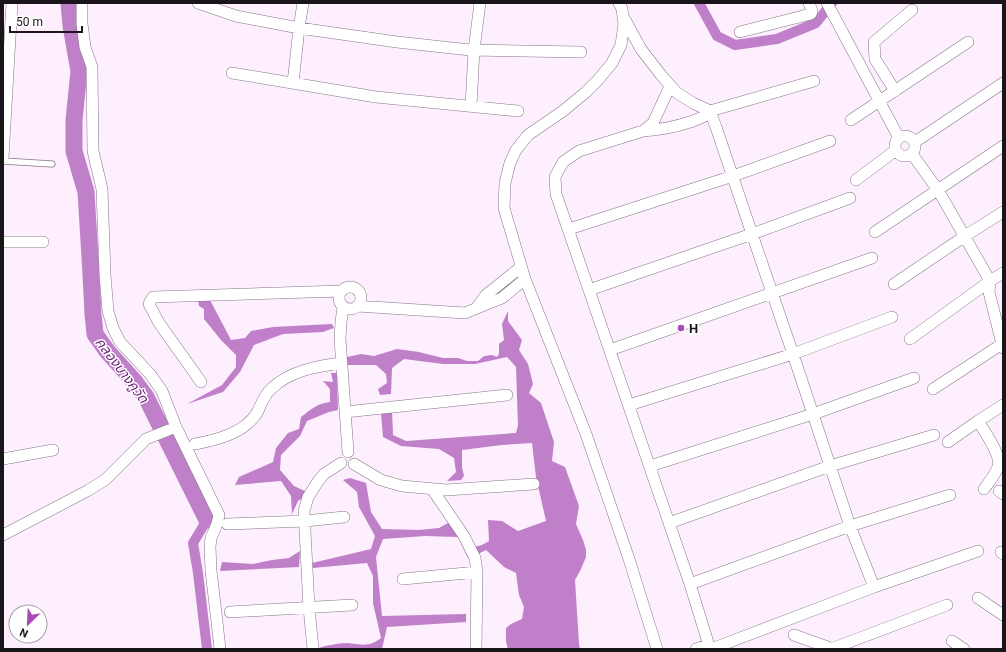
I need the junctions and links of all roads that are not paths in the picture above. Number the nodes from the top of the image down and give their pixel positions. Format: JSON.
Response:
{"nodes":[{"id":1,"x":12,"y":3,"type":"edge"},
{"id":2,"x":82,"y":3,"type":"edge"},
{"id":3,"x":198,"y":3,"type":"edge"},
{"id":4,"x":304,"y":3,"type":"edge"},
{"id":5,"x":480,"y":3,"type":"edge"},
{"id":6,"x":619,"y":3,"type":"edge"},
{"id":7,"x":809,"y":3,"type":"edge"},
{"id":8,"x":827,"y":3,"type":"edge"},
{"id":9,"x":912,"y":10,"type":"dead end"},
{"id":10,"x":623,"y":16,"type":"junction"},
{"id":11,"x":299,"y":28,"type":"junction"},
{"id":12,"x":740,"y":32,"type":"dead end"},
{"id":13,"x":968,"y":42,"type":"dead end"},
{"id":14,"x":474,"y":50,"type":"junction"},
{"id":15,"x":581,"y":52,"type":"dead end"},
{"id":16,"x":232,"y":73,"type":"dead end"},
{"id":17,"x":814,"y":81,"type":"dead end"},
{"id":18,"x":292,"y":83,"type":"junction"},
{"id":19,"x":1003,"y":83,"type":"edge"},
{"id":20,"x":670,"y":86,"type":"junction"},
{"id":21,"x":895,"y":91,"type":"junction"},
{"id":22,"x":880,"y":101,"type":"junction"},
{"id":23,"x":471,"y":106,"type":"junction"},
{"id":24,"x":518,"y":111,"type":"dead end"},
{"id":25,"x":710,"y":112,"type":"junction"},
{"id":26,"x":851,"y":120,"type":"dead end"},
{"id":27,"x":643,"y":131,"type":"junction"},
{"id":28,"x":899,"y":138,"type":"junction"},
{"id":29,"x":830,"y":141,"type":"dead end"},
{"id":30,"x":915,"y":142,"type":"junction"},
{"id":31,"x":1003,"y":146,"type":"edge"},
{"id":32,"x":896,"y":150,"type":"junction"},
{"id":33,"x":912,"y":154,"type":"junction"},
{"id":34,"x":3,"y":160,"type":"edge"},
{"id":35,"x":52,"y":164,"type":"dead end"},
{"id":36,"x":733,"y":176,"type":"junction"},
{"id":37,"x":856,"y":180,"type":"dead end"},
{"id":38,"x":938,"y":190,"type":"junction"},
{"id":39,"x":850,"y":198,"type":"dead end"},
{"id":40,"x":1003,"y":212,"type":"edge"},
{"id":41,"x":569,"y":230,"type":"junction"},
{"id":42,"x":875,"y":232,"type":"dead end"},
{"id":43,"x":752,"y":234,"type":"junction"},
{"id":44,"x":965,"y":236,"type":"junction"},
{"id":45,"x":3,"y":242,"type":"edge"},
{"id":46,"x":43,"y":242,"type":"dead end"},
{"id":47,"x":872,"y":258,"type":"dead end"},
{"id":48,"x":521,"y":267,"type":"junction"},
{"id":49,"x":1003,"y":273,"type":"edge"},
{"id":50,"x":525,"y":279,"type":"junction"},
{"id":51,"x":990,"y":281,"type":"junction"},
{"id":52,"x":1003,"y":281,"type":"edge"},
{"id":53,"x":894,"y":284,"type":"dead end"},
{"id":54,"x":589,"y":290,"type":"junction"},
{"id":55,"x":341,"y":291,"type":"junction"},
{"id":56,"x":772,"y":293,"type":"junction"},
{"id":57,"x":357,"y":306,"type":"junction"},
{"id":58,"x":343,"y":307,"type":"junction"},
{"id":59,"x":477,"y":308,"type":"junction"},
{"id":60,"x":892,"y":317,"type":"dead end"},
{"id":61,"x":910,"y":339,"type":"dead end"},
{"id":62,"x":1002,"y":346,"type":"edge"},
{"id":63,"x":610,"y":350,"type":"junction"},
{"id":64,"x":793,"y":354,"type":"junction"},
{"id":65,"x":335,"y":364,"type":"junction"},
{"id":66,"x":914,"y":378,"type":"dead end"},
{"id":67,"x":201,"y":382,"type":"dead end"},
{"id":68,"x":933,"y":389,"type":"dead end"},
{"id":69,"x":507,"y":395,"type":"dead end"},
{"id":70,"x":629,"y":405,"type":"junction"},
{"id":71,"x":1003,"y":406,"type":"edge"},
{"id":72,"x":345,"y":412,"type":"junction"},
{"id":73,"x":813,"y":414,"type":"junction"},
{"id":74,"x":978,"y":421,"type":"junction"},
{"id":75,"x":174,"y":428,"type":"junction"},
{"id":76,"x":934,"y":435,"type":"dead end"},
{"id":77,"x":948,"y":442,"type":"dead end"},
{"id":78,"x":195,"y":444,"type":"dead end"},
{"id":79,"x":53,"y":450,"type":"dead end"},
{"id":80,"x":348,"y":452,"type":"junction"},
{"id":81,"x":3,"y":459,"type":"edge"},
{"id":82,"x":341,"y":463,"type":"junction"},
{"id":83,"x":354,"y":464,"type":"junction"},
{"id":84,"x":650,"y":466,"type":"junction"},
{"id":85,"x":830,"y":466,"type":"junction"},
{"id":86,"x":534,"y":484,"type":"dead end"},
{"id":87,"x":432,"y":489,"type":"junction"},
{"id":88,"x":984,"y":489,"type":"dead end"},
{"id":89,"x":950,"y":495,"type":"dead end"},
{"id":90,"x":344,"y":517,"type":"dead end"},
{"id":91,"x":305,"y":520,"type":"junction"},
{"id":92,"x":669,"y":523,"type":"junction"},
{"id":93,"x":227,"y":524,"type":"dead end"},
{"id":94,"x":850,"y":526,"type":"junction"},
{"id":95,"x":3,"y":536,"type":"edge"},
{"id":96,"x":978,"y":551,"type":"dead end"},
{"id":97,"x":478,"y":572,"type":"junction"},
{"id":98,"x":403,"y":579,"type":"dead end"},
{"id":99,"x":690,"y":584,"type":"junction"},
{"id":100,"x":874,"y":587,"type":"junction"},
{"id":101,"x":978,"y":598,"type":"dead end"},
{"id":102,"x":352,"y":605,"type":"dead end"},
{"id":103,"x":947,"y":605,"type":"dead end"},
{"id":104,"x":309,"y":608,"type":"junction"},
{"id":105,"x":230,"y":612,"type":"dead end"},
{"id":106,"x":1003,"y":615,"type":"edge"},
{"id":107,"x":794,"y":635,"type":"dead end"},
{"id":108,"x":952,"y":641,"type":"dead end"},
{"id":109,"x":312,"y":646,"type":"edge"},
{"id":110,"x":712,"y":648,"type":"edge"},
{"id":111,"x":220,"y":649,"type":"edge"},
{"id":112,"x":476,"y":649,"type":"edge"},
{"id":113,"x":657,"y":649,"type":"edge"},
{"id":114,"x":696,"y":649,"type":"edge"},
{"id":115,"x":832,"y":649,"type":"edge"},
{"id":116,"x":964,"y":649,"type":"edge"}],
"edges":[{"from":1,"to":34,"type":"street"},
{"from":2,"to":75,"type":"street"},
{"from":3,"to":11,"type":"street"},
{"from":4,"to":11,"type":"street"},
{"from":5,"to":14,"type":"street"},
{"from":6,"to":10,"type":"street"},
{"from":7,"to":12,"type":"street"},
{"from":8,"to":22,"type":"street"},
{"from":9,"to":21,"type":"street"},
{"from":10,"to":20,"type":"street"},
{"from":10,"to":48,"type":"street"},
{"from":11,"to":14,"type":"street"},
{"from":11,"to":18,"type":"street"},
{"from":13,"to":21,"type":"street"},
{"from":14,"to":15,"type":"street"},
{"from":14,"to":23,"type":"street"},
{"from":16,"to":18,"type":"street"},
{"from":17,"to":25,"type":"street"},
{"from":18,"to":23,"type":"street"},
{"from":19,"to":30,"type":"street"},
{"from":20,"to":25,"type":"street"},
{"from":20,"to":27,"type":"street"},
{"from":21,"to":22,"type":"street"},
{"from":22,"to":26,"type":"street"},
{"from":22,"to":28,"type":"street"},
{"from":23,"to":24,"type":"street"},
{"from":25,"to":27,"type":"street"},
{"from":25,"to":36,"type":"street"},
{"from":27,"to":41,"type":"street"},
{"from":28,"to":30,"type":"street"},
{"from":28,"to":32,"type":"street"},
{"from":29,"to":36,"type":"street"},
{"from":30,"to":33,"type":"street"},
{"from":31,"to":38,"type":"street"},
{"from":32,"to":33,"type":"street"},
{"from":32,"to":37,"type":"street"},
{"from":33,"to":38,"type":"street"},
{"from":34,"to":35,"type":"lane"},
{"from":36,"to":41,"type":"street"},
{"from":36,"to":43,"type":"street"},
{"from":38,"to":42,"type":"street"},
{"from":38,"to":44,"type":"street"},
{"from":39,"to":43,"type":"street"},
{"from":40,"to":44,"type":"street"},
{"from":41,"to":54,"type":"street"},
{"from":43,"to":54,"type":"street"},
{"from":43,"to":56,"type":"street"},
{"from":44,"to":51,"type":"street"},
{"from":44,"to":53,"type":"street"},
{"from":45,"to":46,"type":"street"},
{"from":47,"to":56,"type":"street"},
{"from":48,"to":50,"type":"street"},
{"from":48,"to":59,"type":"street"},
{"from":49,"to":51,"type":"street"},
{"from":50,"to":59,"type":"street"},
{"from":50,"to":113,"type":"street"},
{"from":51,"to":52,"type":"street"},
{"from":51,"to":61,"type":"street"},
{"from":51,"to":62,"type":"street"},
{"from":54,"to":63,"type":"street"},
{"from":55,"to":57,"type":"street"},
{"from":55,"to":58,"type":"street"},
{"from":55,"to":67,"type":"street"},
{"from":56,"to":63,"type":"street"},
{"from":56,"to":64,"type":"street"},
{"from":57,"to":58,"type":"street"},
{"from":57,"to":59,"type":"street"},
{"from":58,"to":65,"type":"street"},
{"from":60,"to":64,"type":"street"},
{"from":62,"to":68,"type":"street"},
{"from":63,"to":70,"type":"street"},
{"from":64,"to":70,"type":"street"},
{"from":64,"to":73,"type":"street"},
{"from":65,"to":72,"type":"street"},
{"from":65,"to":78,"type":"street"},
{"from":66,"to":73,"type":"street"},
{"from":69,"to":72,"type":"street"},
{"from":70,"to":84,"type":"street"},
{"from":71,"to":74,"type":"street"},
{"from":72,"to":80,"type":"street"},
{"from":73,"to":84,"type":"street"},
{"from":73,"to":85,"type":"street"},
{"from":74,"to":77,"type":"street"},
{"from":74,"to":88,"type":"street"},
{"from":75,"to":95,"type":"street"},
{"from":75,"to":111,"type":"street"},
{"from":76,"to":85,"type":"street"},
{"from":79,"to":81,"type":"street"},
{"from":80,"to":82,"type":"street"},
{"from":80,"to":83,"type":"street"},
{"from":82,"to":83,"type":"street"},
{"from":82,"to":91,"type":"street"},
{"from":83,"to":87,"type":"street"},
{"from":84,"to":92,"type":"street"},
{"from":85,"to":92,"type":"street"},
{"from":85,"to":94,"type":"street"},
{"from":86,"to":87,"type":"street"},
{"from":87,"to":97,"type":"street"},
{"from":89,"to":94,"type":"street"},
{"from":90,"to":91,"type":"street"},
{"from":91,"to":93,"type":"street"},
{"from":91,"to":104,"type":"street"},
{"from":92,"to":99,"type":"street"},
{"from":94,"to":99,"type":"street"},
{"from":94,"to":100,"type":"street"},
{"from":96,"to":100,"type":"street"},
{"from":97,"to":98,"type":"street"},
{"from":97,"to":112,"type":"street"},
{"from":99,"to":110,"type":"street"},
{"from":100,"to":110,"type":"street"},
{"from":101,"to":106,"type":"street"},
{"from":102,"to":104,"type":"street"},
{"from":103,"to":115,"type":"street"},
{"from":104,"to":105,"type":"street"},
{"from":104,"to":109,"type":"street"},
{"from":107,"to":115,"type":"street"},
{"from":108,"to":116,"type":"street"},
{"from":110,"to":114,"type":"street"}]}
